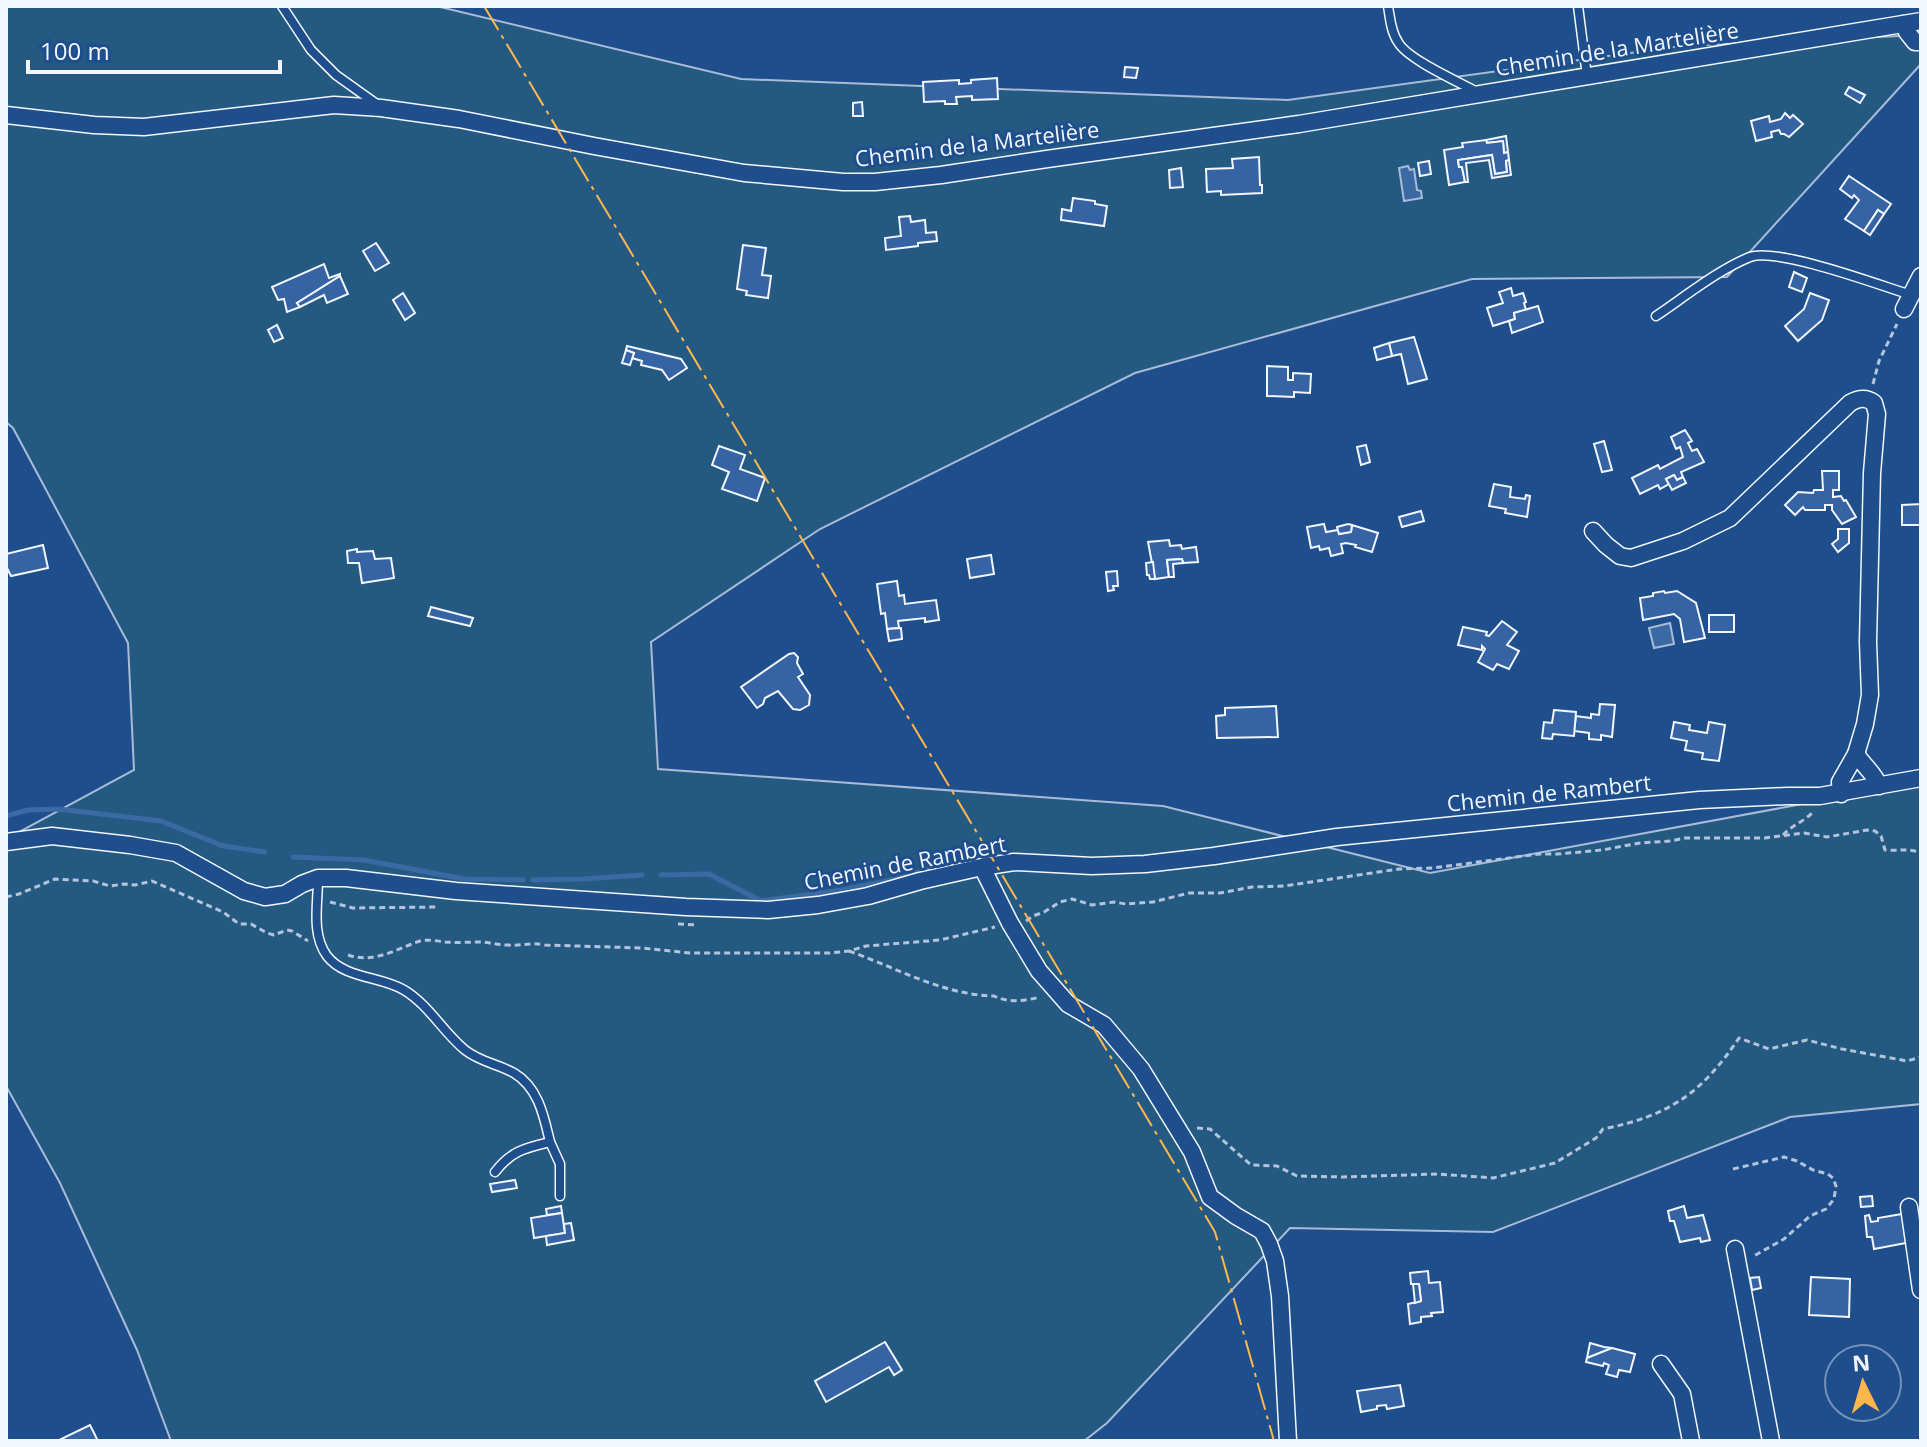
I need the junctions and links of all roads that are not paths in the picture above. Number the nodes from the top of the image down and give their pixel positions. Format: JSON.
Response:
{"nodes":[{"id":1,"x":282,"y":6,"type":"edge"},
{"id":2,"x":1388,"y":6,"type":"edge"},
{"id":3,"x":1578,"y":6,"type":"edge"},
{"id":4,"x":1911,"y":26,"type":"edge"},
{"id":5,"x":1921,"y":42,"type":"edge"},
{"id":6,"x":1587,"y":77,"type":"junction"},
{"id":7,"x":1482,"y":94,"type":"junction"},
{"id":8,"x":381,"y":108,"type":"junction"},
{"id":9,"x":6,"y":115,"type":"edge"},
{"id":10,"x":1921,"y":276,"type":"edge"},
{"id":11,"x":1907,"y":302,"type":"joint"},
{"id":12,"x":1656,"y":316,"type":"dead end"},
{"id":13,"x":1593,"y":531,"type":"dead end"},
{"id":14,"x":1856,"y":754,"type":"junction"},
{"id":15,"x":1921,"y":778,"type":"edge"},
{"id":16,"x":1879,"y":786,"type":"junction"},
{"id":17,"x":1841,"y":794,"type":"junction"},
{"id":18,"x":6,"y":842,"type":"edge"},
{"id":19,"x":982,"y":867,"type":"junction"},
{"id":20,"x":318,"y":878,"type":"junction"},
{"id":21,"x":550,"y":1142,"type":"junction"},
{"id":22,"x":495,"y":1172,"type":"dead end"},
{"id":23,"x":560,"y":1196,"type":"dead end"},
{"id":24,"x":1909,"y":1207,"type":"dead end"},
{"id":25,"x":1737,"y":1257,"type":"road end"},
{"id":26,"x":1921,"y":1290,"type":"edge"},
{"id":27,"x":1661,"y":1364,"type":"dead end"},
{"id":28,"x":1288,"y":1441,"type":"edge"},
{"id":29,"x":1691,"y":1441,"type":"edge"},
{"id":30,"x":1771,"y":1441,"type":"edge"}],
"edges":[{"from":1,"to":8,"type":"lane"},
{"from":2,"to":7,"type":"lane"},
{"from":3,"to":6,"type":"lane"},
{"from":4,"to":5,"type":"street"},
{"from":4,"to":6,"type":"street","name":"Chemin de la Martelière"},
{"from":6,"to":7,"type":"street","name":"Chemin de la Martelière"},
{"from":7,"to":8,"type":"street","name":"Chemin de la Martelière"},
{"from":8,"to":9,"type":"street","name":"Chemin de la Martelière"},
{"from":10,"to":11,"type":"street"},
{"from":11,"to":12,"type":"lane"},
{"from":13,"to":14,"type":"street"},
{"from":14,"to":16,"type":"street"},
{"from":14,"to":17,"type":"street"},
{"from":15,"to":16,"type":"street","name":"Chemin de Rambert"},
{"from":16,"to":17,"type":"street","name":"Chemin de Rambert"},
{"from":17,"to":19,"type":"street","name":"Chemin de Rambert"},
{"from":18,"to":20,"type":"street","name":"Chemin de Rambert"},
{"from":19,"to":20,"type":"street","name":"Chemin de Rambert"},
{"from":19,"to":28,"type":"street"},
{"from":20,"to":21,"type":"lane"},
{"from":21,"to":22,"type":"lane"},
{"from":21,"to":23,"type":"lane"},
{"from":24,"to":26,"type":"street"},
{"from":25,"to":30,"type":"street"},
{"from":27,"to":29,"type":"street"}]}
